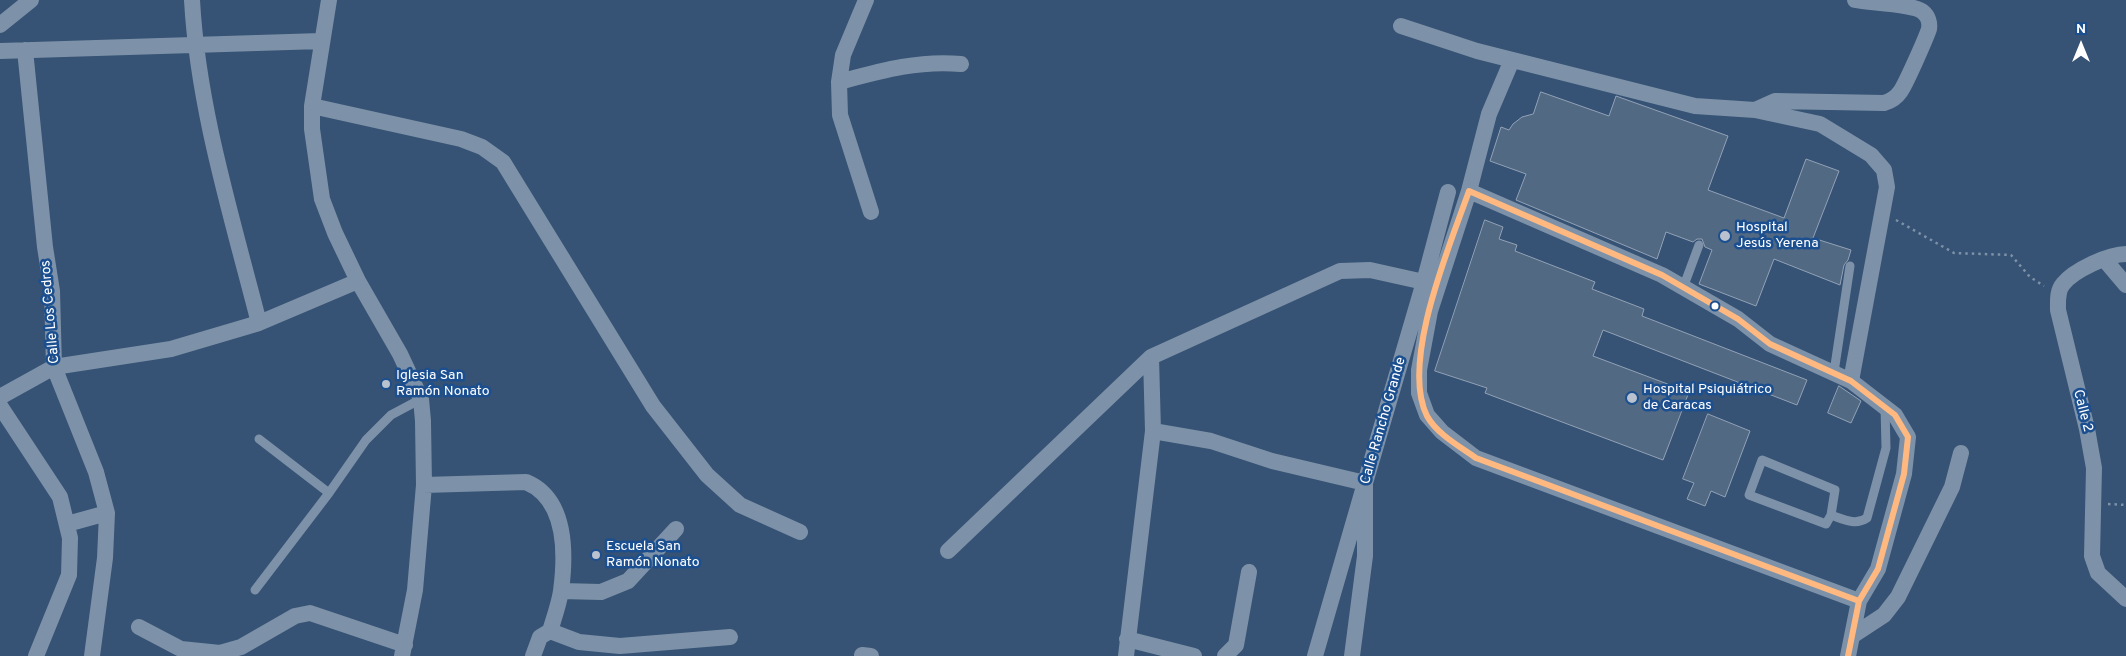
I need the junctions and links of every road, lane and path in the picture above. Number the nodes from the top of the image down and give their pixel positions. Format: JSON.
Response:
{"nodes":[{"id":1,"x":31,"y":0,"type":"edge"},
{"id":2,"x":192,"y":0,"type":"edge"},
{"id":3,"x":329,"y":0,"type":"edge"},
{"id":4,"x":866,"y":0,"type":"edge"},
{"id":5,"x":1855,"y":0,"type":"edge"},
{"id":6,"x":0,"y":26,"type":"edge"},
{"id":7,"x":1401,"y":26,"type":"dead end"},
{"id":8,"x":321,"y":41,"type":"junction"},
{"id":9,"x":195,"y":44,"type":"junction"},
{"id":10,"x":25,"y":50,"type":"junction"},
{"id":11,"x":0,"y":51,"type":"edge"},
{"id":12,"x":1512,"y":60,"type":"junction"},
{"id":13,"x":961,"y":64,"type":"dead end"},
{"id":14,"x":840,"y":82,"type":"junction"},
{"id":15,"x":312,"y":106,"type":"junction"},
{"id":16,"x":1755,"y":110,"type":"junction"},
{"id":17,"x":1469,"y":191,"type":"junction"},
{"id":18,"x":1448,"y":192,"type":"dead end"},
{"id":19,"x":1882,"y":211,"type":"junction"},
{"id":20,"x":871,"y":212,"type":"dead end"},
{"id":21,"x":1698,"y":246,"type":"dead end"},
{"id":22,"x":2126,"y":254,"type":"edge"},
{"id":23,"x":2104,"y":259,"type":"junction"},
{"id":24,"x":1850,"y":266,"type":"dead end"},
{"id":25,"x":358,"y":281,"type":"junction"},
{"id":26,"x":1424,"y":282,"type":"junction"},
{"id":27,"x":2126,"y":285,"type":"edge"},
{"id":28,"x":1683,"y":288,"type":"junction"},
{"id":29,"x":2058,"y":295,"type":"junction"},
{"id":30,"x":259,"y":323,"type":"junction"},
{"id":31,"x":1151,"y":358,"type":"junction"},
{"id":32,"x":54,"y":367,"type":"junction"},
{"id":33,"x":1834,"y":372,"type":"junction"},
{"id":34,"x":1851,"y":381,"type":"junction"},
{"id":35,"x":0,"y":398,"type":"edge"},
{"id":36,"x":421,"y":399,"type":"junction"},
{"id":37,"x":0,"y":406,"type":"edge"},
{"id":38,"x":1885,"y":406,"type":"junction"},
{"id":39,"x":1153,"y":431,"type":"junction"},
{"id":40,"x":259,"y":439,"type":"dead end"},
{"id":41,"x":1961,"y":453,"type":"dead end"},
{"id":42,"x":1364,"y":482,"type":"junction"},
{"id":43,"x":424,"y":485,"type":"junction"},
{"id":44,"x":329,"y":493,"type":"junction"},
{"id":45,"x":107,"y":513,"type":"junction"},
{"id":46,"x":1831,"y":515,"type":"junction"},
{"id":47,"x":67,"y":524,"type":"junction"},
{"id":48,"x":676,"y":529,"type":"dead end"},
{"id":49,"x":800,"y":532,"type":"dead end"},
{"id":50,"x":948,"y":551,"type":"dead end"},
{"id":51,"x":1249,"y":572,"type":"dead end"},
{"id":52,"x":256,"y":590,"type":"dead end"},
{"id":53,"x":561,"y":591,"type":"junction"},
{"id":54,"x":2126,"y":599,"type":"edge"},
{"id":55,"x":1859,"y":601,"type":"junction"},
{"id":56,"x":139,"y":627,"type":"dead end"},
{"id":57,"x":550,"y":632,"type":"junction"},
{"id":58,"x":1852,"y":636,"type":"junction"},
{"id":59,"x":730,"y":637,"type":"dead end"},
{"id":60,"x":1128,"y":639,"type":"junction"},
{"id":61,"x":403,"y":650,"type":"edge"},
{"id":62,"x":862,"y":655,"type":"edge"},
{"id":63,"x":36,"y":656,"type":"edge"},
{"id":64,"x":92,"y":656,"type":"edge"},
{"id":65,"x":533,"y":656,"type":"edge"},
{"id":66,"x":871,"y":656,"type":"edge"},
{"id":67,"x":1126,"y":656,"type":"edge"},
{"id":68,"x":1194,"y":656,"type":"edge"},
{"id":69,"x":1225,"y":656,"type":"edge"},
{"id":70,"x":1315,"y":656,"type":"edge"},
{"id":71,"x":1352,"y":656,"type":"edge"},
{"id":72,"x":1848,"y":656,"type":"edge"}],
"edges":[{"from":1,"to":6,"type":"street"},
{"from":2,"to":9,"type":"street"},
{"from":3,"to":8,"type":"street"},
{"from":4,"to":14,"type":"street"},
{"from":5,"to":16,"type":"street"},
{"from":7,"to":12,"type":"street"},
{"from":8,"to":9,"type":"street"},
{"from":8,"to":15,"type":"street"},
{"from":9,"to":10,"type":"street"},
{"from":9,"to":30,"type":"street"},
{"from":10,"to":11,"type":"street"},
{"from":10,"to":32,"type":"street","name":"Calle Los Cedros"},
{"from":12,"to":16,"type":"street"},
{"from":12,"to":17,"type":"street"},
{"from":13,"to":14,"type":"street"},
{"from":14,"to":20,"type":"street"},
{"from":15,"to":25,"type":"street"},
{"from":15,"to":49,"type":"street"},
{"from":16,"to":19,"type":"street"},
{"from":17,"to":28,"type":"street"},
{"from":17,"to":55,"type":"street"},
{"from":18,"to":26,"type":"street","name":"Calle Rancho Grande"},
{"from":19,"to":29,"type":"path"},
{"from":19,"to":34,"type":"street"},
{"from":21,"to":28,"type":"lane"},
{"from":22,"to":23,"type":"street"},
{"from":23,"to":27,"type":"street"},
{"from":23,"to":29,"type":"street"},
{"from":24,"to":33,"type":"lane"},
{"from":25,"to":30,"type":"street"},
{"from":25,"to":36,"type":"street"},
{"from":26,"to":31,"type":"street"},
{"from":26,"to":42,"type":"street","name":"Calle Rancho Grande"},
{"from":28,"to":33,"type":"street"},
{"from":29,"to":54,"type":"street","name":"Calle 2"},
{"from":30,"to":32,"type":"street"},
{"from":31,"to":39,"type":"street"},
{"from":31,"to":50,"type":"street"},
{"from":32,"to":35,"type":"street"},
{"from":32,"to":45,"type":"street","name":"Calle Los Cedros"},
{"from":33,"to":34,"type":"street"},
{"from":34,"to":38,"type":"street"},
{"from":36,"to":43,"type":"street"},
{"from":36,"to":44,"type":"lane"},
{"from":37,"to":47,"type":"street"},
{"from":38,"to":46,"type":"lane"},
{"from":38,"to":55,"type":"street"},
{"from":39,"to":42,"type":"street"},
{"from":39,"to":60,"type":"street"},
{"from":40,"to":44,"type":"lane"},
{"from":41,"to":58,"type":"street"},
{"from":42,"to":70,"type":"street"},
{"from":42,"to":71,"type":"street","name":"Calle Rancho Grande"},
{"from":43,"to":53,"type":"street"},
{"from":43,"to":61,"type":"street"},
{"from":44,"to":52,"type":"lane"},
{"from":45,"to":47,"type":"street"},
{"from":45,"to":64,"type":"street","name":"Calle Los Cedros"},
{"from":46,"to":46,"type":"lane"},
{"from":47,"to":63,"type":"street"},
{"from":48,"to":53,"type":"street"},
{"from":51,"to":69,"type":"street"},
{"from":53,"to":57,"type":"street"},
{"from":55,"to":58,"type":"street"},
{"from":56,"to":61,"type":"street"},
{"from":57,"to":59,"type":"street"},
{"from":57,"to":65,"type":"street"},
{"from":58,"to":72,"type":"street"},
{"from":60,"to":67,"type":"street"},
{"from":60,"to":68,"type":"street"},
{"from":62,"to":66,"type":"street"}]}
